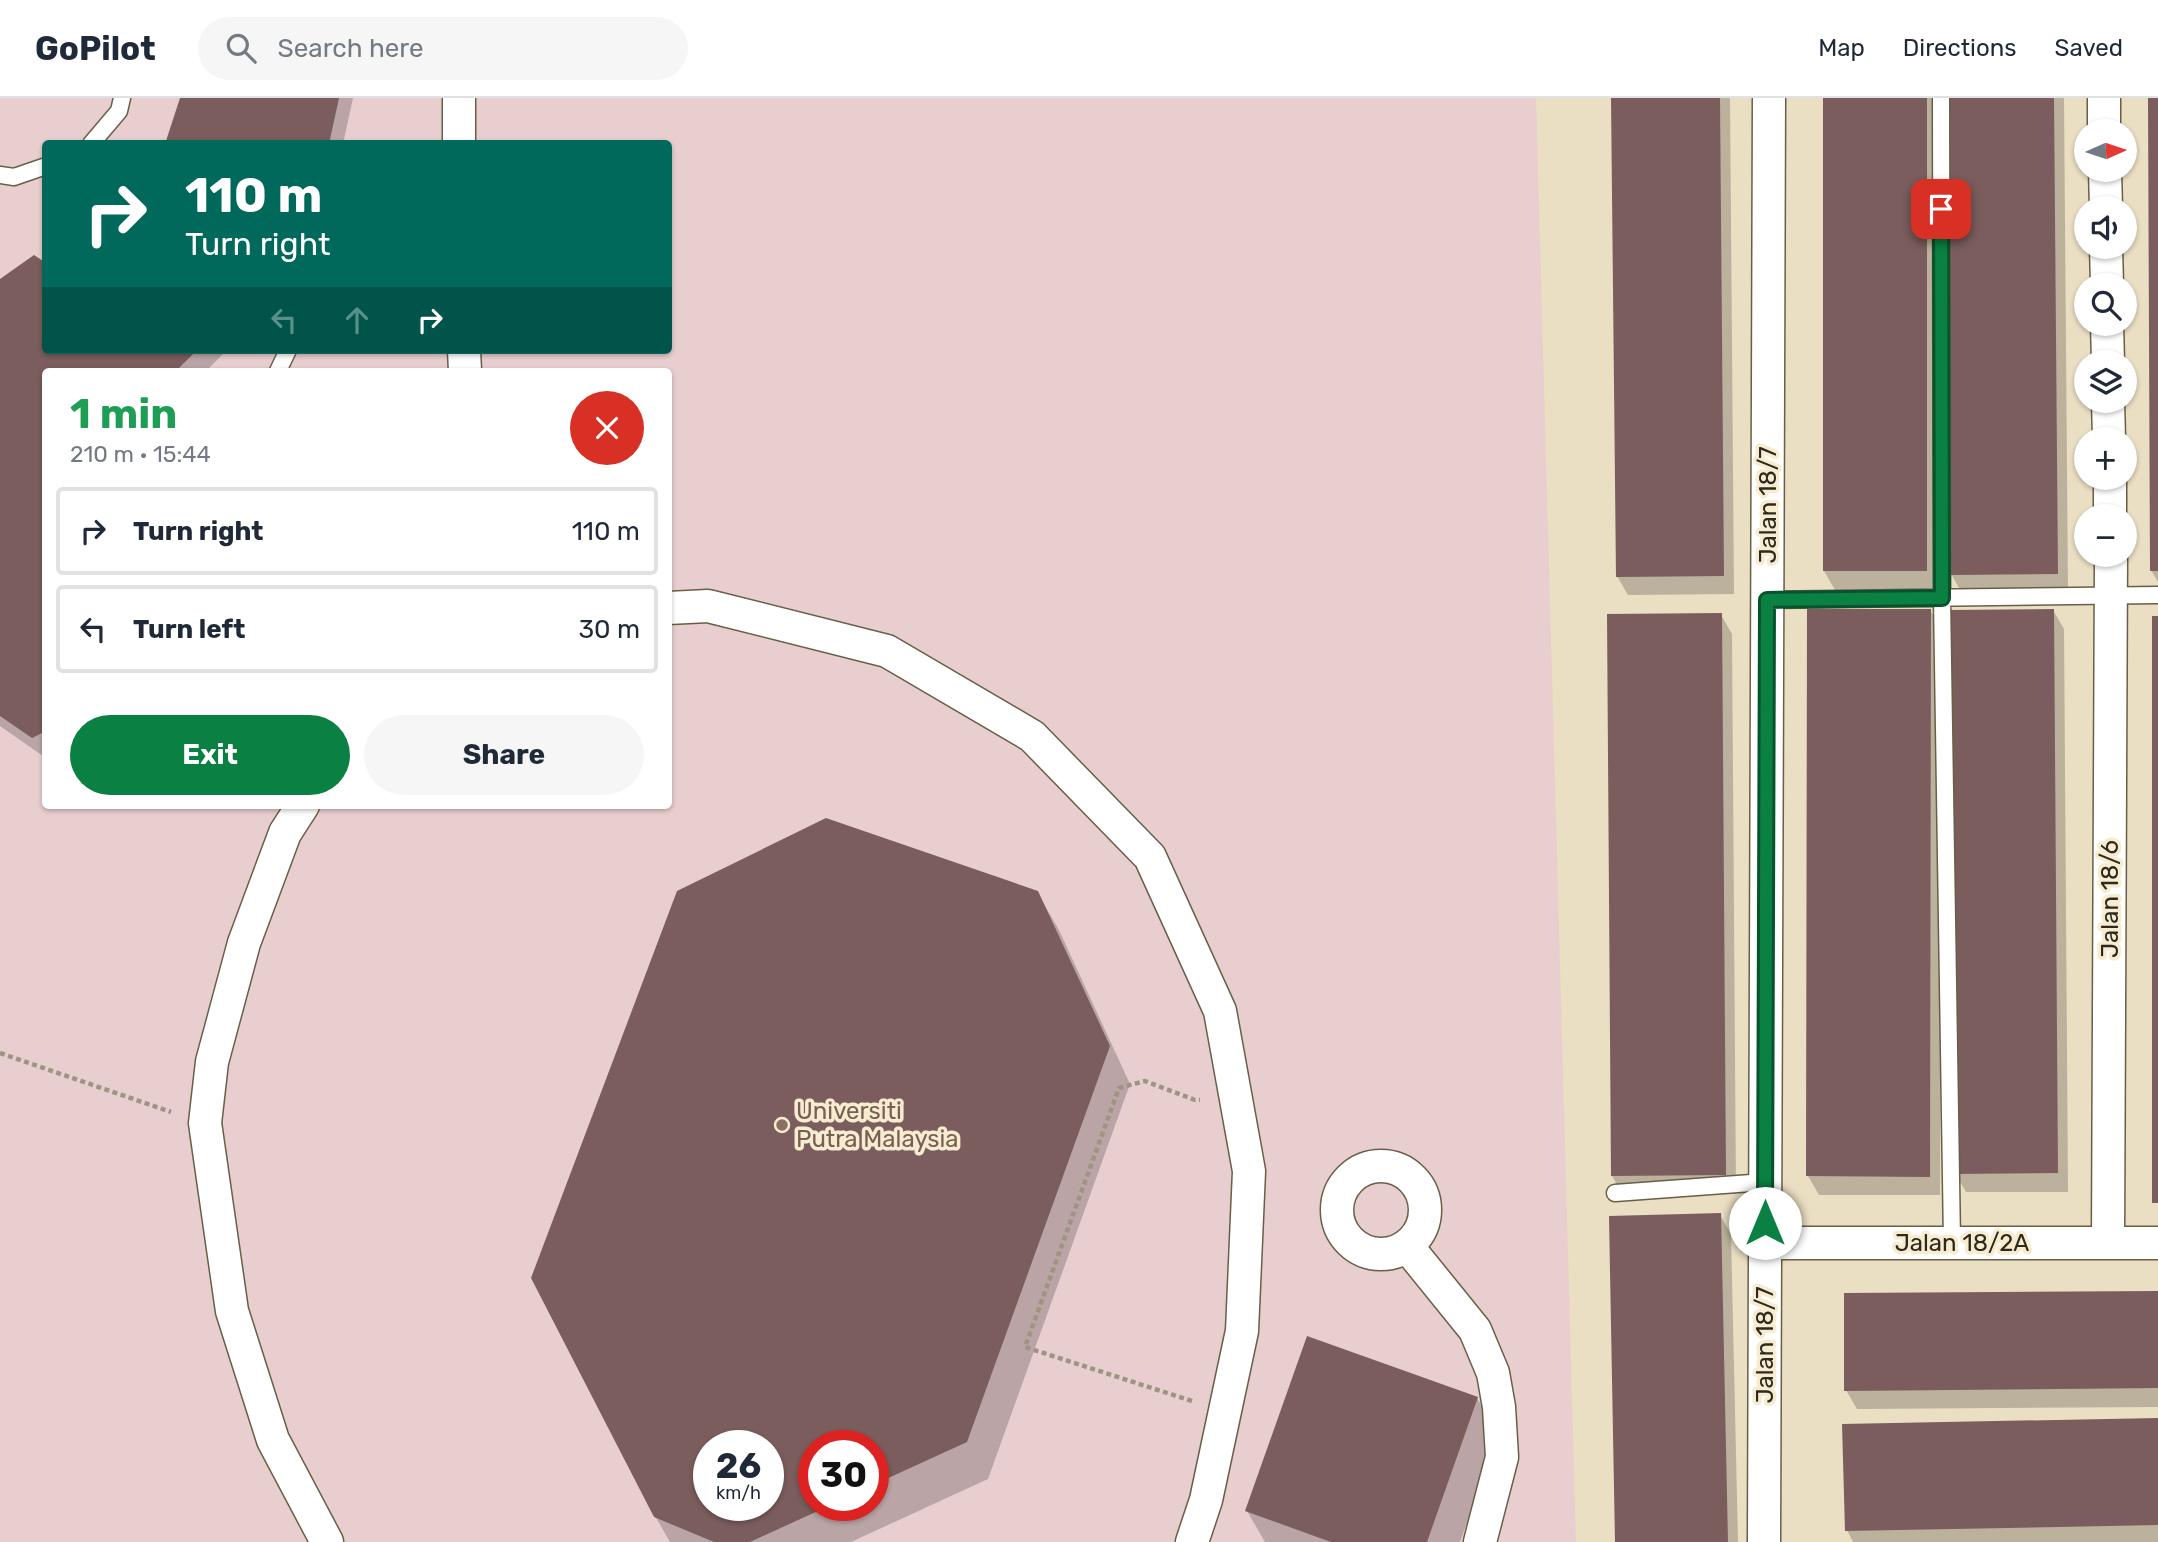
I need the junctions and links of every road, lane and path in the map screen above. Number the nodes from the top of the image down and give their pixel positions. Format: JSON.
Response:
{"nodes":[{"id":1,"x":122,"y":98,"type":"edge"},
{"id":2,"x":459,"y":98,"type":"edge"},
{"id":3,"x":1769,"y":98,"type":"edge"},
{"id":4,"x":1941,"y":98,"type":"edge"},
{"id":5,"x":2104,"y":98,"type":"edge"},
{"id":6,"x":2104,"y":119,"type":"edge"},
{"id":7,"x":94,"y":140,"type":"edge"},
{"id":8,"x":459,"y":140,"type":"edge"},
{"id":9,"x":42,"y":167,"type":"edge"},
{"id":10,"x":0,"y":175,"type":"edge"},
{"id":11,"x":2111,"y":567,"type":"edge"},
{"id":12,"x":2111,"y":595,"type":"junction"},
{"id":13,"x":2158,"y":595,"type":"edge"},
{"id":14,"x":1942,"y":598,"type":"junction"},
{"id":15,"x":1767,"y":600,"type":"junction"},
{"id":16,"x":672,"y":608,"type":"edge"},
{"id":17,"x":300,"y":809,"type":"edge"},
{"id":18,"x":0,"y":1053,"type":"edge"},
{"id":19,"x":1236,"y":1099,"type":"junction"},
{"id":20,"x":205,"y":1123,"type":"junction"},
{"id":21,"x":1765,"y":1182,"type":"junction"},
{"id":22,"x":1615,"y":1193,"type":"dead end"},
{"id":23,"x":1952,"y":1242,"type":"junction"},
{"id":24,"x":2158,"y":1242,"type":"edge"},
{"id":25,"x":2108,"y":1243,"type":"junction"},
{"id":26,"x":1765,"y":1244,"type":"junction"},
{"id":27,"x":1407,"y":1246,"type":"dead end"},
{"id":28,"x":1225,"y":1412,"type":"junction"},
{"id":29,"x":327,"y":1542,"type":"edge"},
{"id":30,"x":1192,"y":1542,"type":"edge"},
{"id":31,"x":1480,"y":1542,"type":"edge"},
{"id":32,"x":1764,"y":1542,"type":"edge"}],
"edges":[{"from":1,"to":7,"type":"lane"},
{"from":2,"to":8,"type":"street"},
{"from":3,"to":15,"type":"street","name":"Jalan 18/7"},
{"from":4,"to":14,"type":"lane"},
{"from":5,"to":6,"type":"street"},
{"from":9,"to":10,"type":"lane"},
{"from":11,"to":12,"type":"street","name":"Jalan 18/6"},
{"from":12,"to":13,"type":"lane"},
{"from":12,"to":14,"type":"lane"},
{"from":12,"to":25,"type":"street","name":"Jalan 18/6"},
{"from":14,"to":15,"type":"lane"},
{"from":14,"to":23,"type":"lane"},
{"from":15,"to":21,"type":"street","name":"Jalan 18/7"},
{"from":16,"to":19,"type":"street"},
{"from":17,"to":20,"type":"street"},
{"from":18,"to":20,"type":"path"},
{"from":19,"to":28,"type":"street"},
{"from":19,"to":28,"type":"path"},
{"from":20,"to":29,"type":"street"},
{"from":21,"to":22,"type":"lane"},
{"from":21,"to":26,"type":"street","name":"Jalan 18/7"},
{"from":23,"to":25,"type":"street","name":"Jalan 18/2A"},
{"from":23,"to":26,"type":"street","name":"Jalan 18/2A"},
{"from":24,"to":25,"type":"street","name":"Jalan 18/2A"},
{"from":26,"to":32,"type":"street","name":"Jalan 18/7"},
{"from":27,"to":31,"type":"street"},
{"from":28,"to":30,"type":"street"}]}
